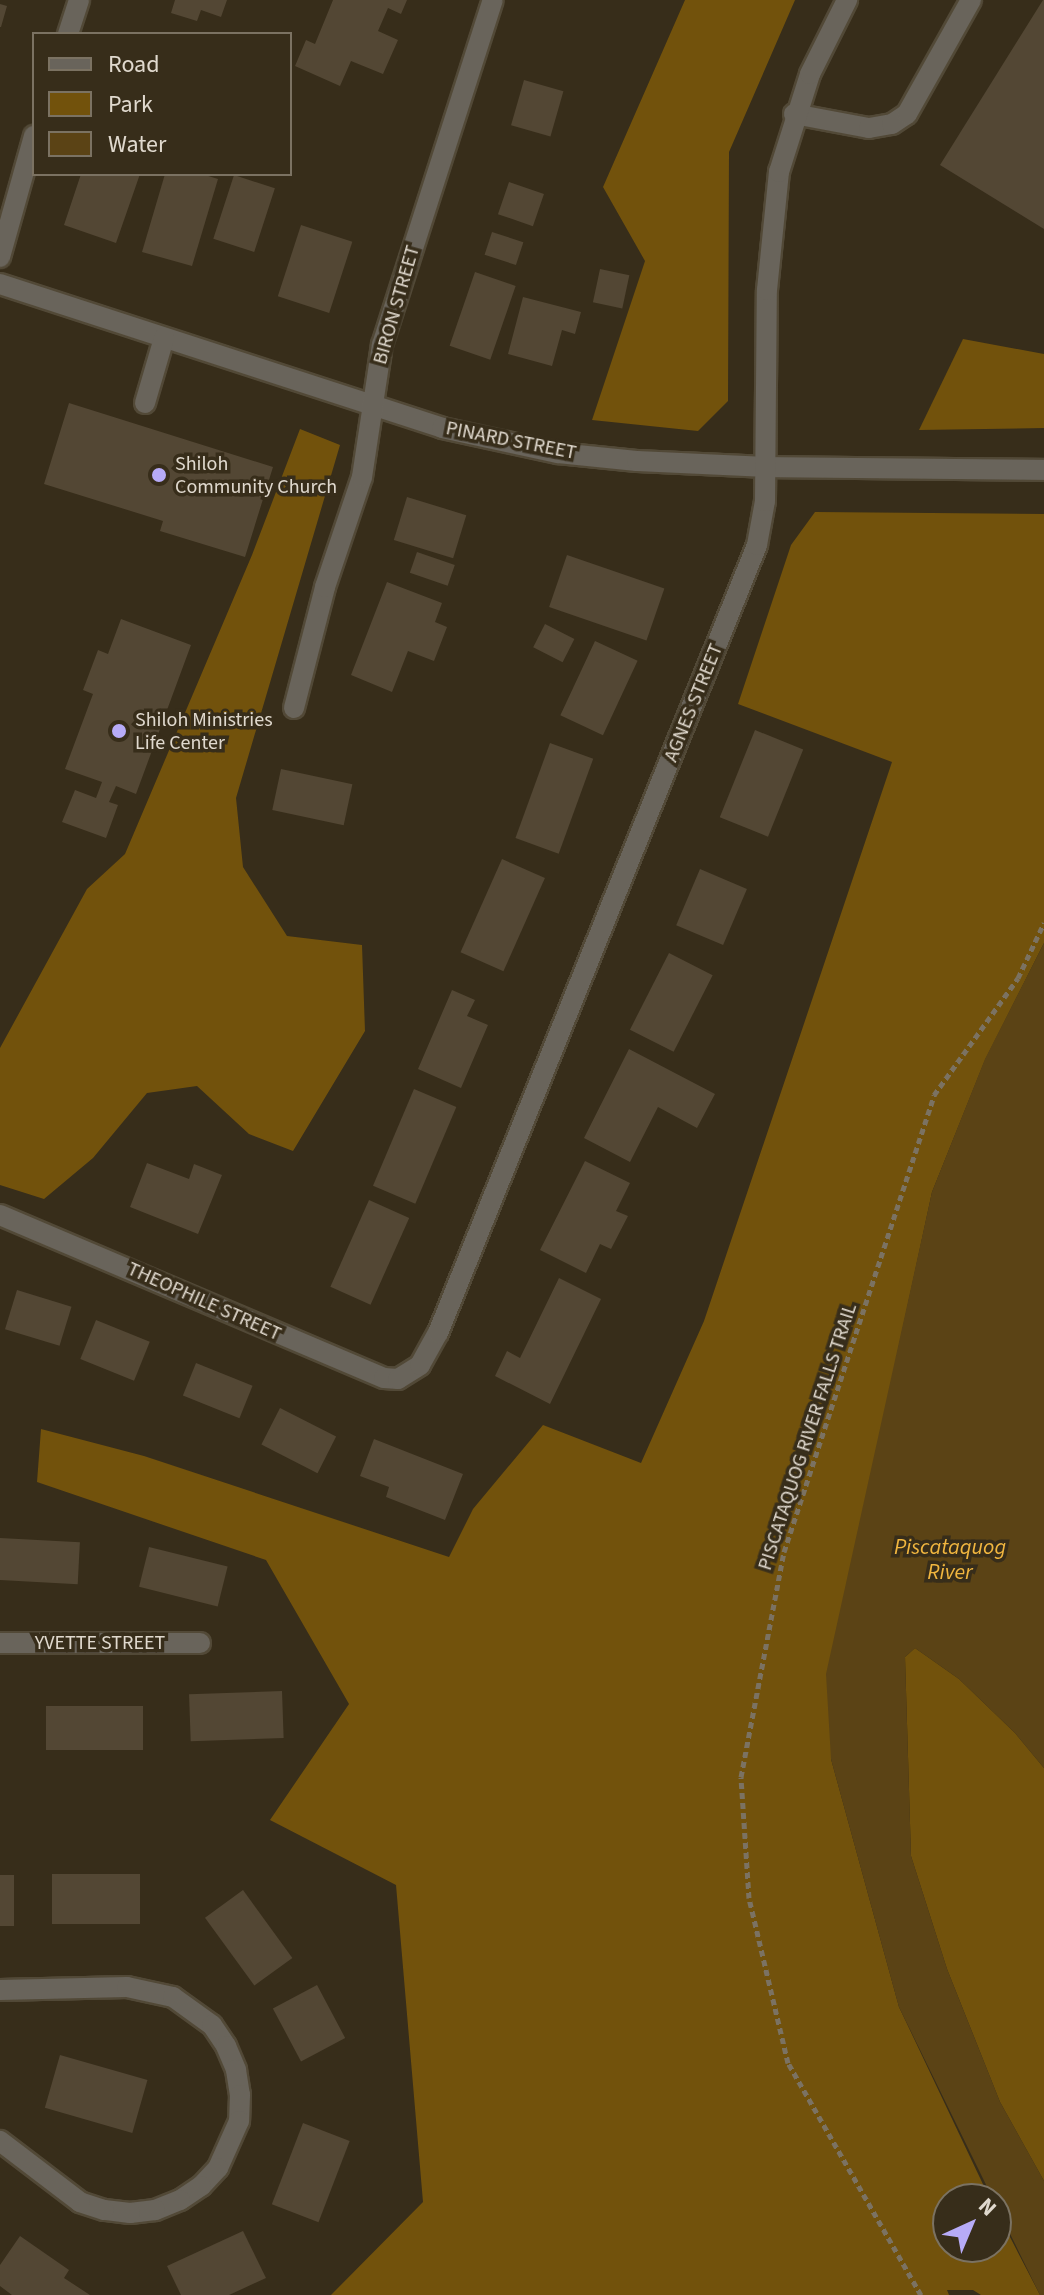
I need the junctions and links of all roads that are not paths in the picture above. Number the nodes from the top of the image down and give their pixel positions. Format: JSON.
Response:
{"nodes":[{"id":1,"x":79,"y":0,"type":"edge"},
{"id":2,"x":493,"y":0,"type":"edge"},
{"id":3,"x":847,"y":0,"type":"edge"},
{"id":4,"x":971,"y":0,"type":"edge"},
{"id":5,"x":69,"y":32,"type":"edge"},
{"id":6,"x":794,"y":114,"type":"junction"},
{"id":7,"x":32,"y":143,"type":"edge"},
{"id":8,"x":0,"y":257,"type":"edge"},
{"id":9,"x":0,"y":284,"type":"edge"},
{"id":10,"x":164,"y":338,"type":"junction"},
{"id":11,"x":145,"y":403,"type":"dead end"},
{"id":12,"x":374,"y":407,"type":"junction"},
{"id":13,"x":767,"y":467,"type":"junction"},
{"id":14,"x":1044,"y":470,"type":"edge"},
{"id":15,"x":294,"y":708,"type":"dead end"},
{"id":16,"x":0,"y":1215,"type":"edge"},
{"id":17,"x":409,"y":1372,"type":"joint"},
{"id":18,"x":0,"y":1643,"type":"edge"},
{"id":19,"x":200,"y":1643,"type":"dead end"},
{"id":20,"x":0,"y":1990,"type":"edge"},
{"id":21,"x":0,"y":2141,"type":"edge"}],
"edges":[{"from":1,"to":5,"type":"street"},
{"from":2,"to":12,"type":"street","name":"BIRON STREET"},
{"from":3,"to":6,"type":"street","name":"AGNES STREET"},
{"from":4,"to":6,"type":"street"},
{"from":6,"to":13,"type":"street","name":"AGNES STREET"},
{"from":7,"to":8,"type":"street"},
{"from":9,"to":10,"type":"street","name":"PINARD STREET"},
{"from":10,"to":11,"type":"street"},
{"from":10,"to":12,"type":"street","name":"PINARD STREET"},
{"from":12,"to":13,"type":"street","name":"PINARD STREET"},
{"from":12,"to":15,"type":"street","name":"BIRON STREET"},
{"from":13,"to":14,"type":"street","name":"PINARD STREET"},
{"from":13,"to":17,"type":"street","name":"AGNES STREET"},
{"from":16,"to":17,"type":"street","name":"THEOPHILE STREET"},
{"from":18,"to":19,"type":"street","name":"YVETTE STREET"},
{"from":20,"to":21,"type":"street"}]}
